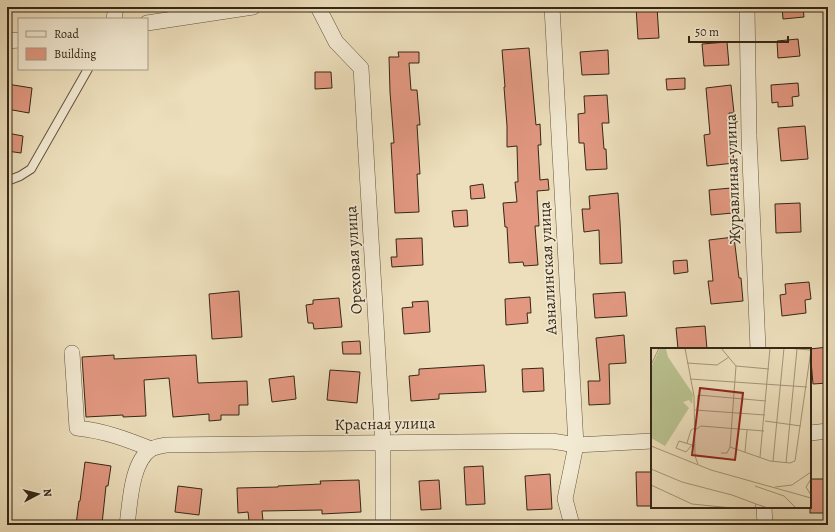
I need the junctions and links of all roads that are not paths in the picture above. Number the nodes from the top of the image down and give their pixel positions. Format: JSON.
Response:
{"nodes":[{"id":1,"x":116,"y":7,"type":"edge"},
{"id":2,"x":253,"y":7,"type":"edge"},
{"id":3,"x":318,"y":7,"type":"edge"},
{"id":4,"x":552,"y":7,"type":"edge"},
{"id":5,"x":747,"y":7,"type":"edge"},
{"id":6,"x":114,"y":18,"type":"edge"},
{"id":7,"x":148,"y":23,"type":"edge"},
{"id":8,"x":18,"y":40,"type":"edge"},
{"id":9,"x":7,"y":41,"type":"edge"},
{"id":10,"x":87,"y":70,"type":"edge"},
{"id":11,"x":7,"y":181,"type":"edge"},
{"id":12,"x":758,"y":348,"type":"edge"},
{"id":13,"x":72,"y":353,"type":"dead end"},
{"id":14,"x":828,"y":432,"type":"edge"},
{"id":15,"x":811,"y":433,"type":"edge"},
{"id":16,"x":651,"y":441,"type":"edge"},
{"id":17,"x":383,"y":442,"type":"junction"},
{"id":18,"x":576,"y":445,"type":"junction"},
{"id":19,"x":151,"y":449,"type":"junction"},
{"id":20,"x":764,"y":508,"type":"edge"},
{"id":21,"x":128,"y":525,"type":"edge"},
{"id":22,"x":383,"y":525,"type":"edge"},
{"id":23,"x":572,"y":525,"type":"edge"},
{"id":24,"x":765,"y":525,"type":"edge"}],
"edges":[{"from":1,"to":6,"type":"street"},
{"from":2,"to":7,"type":"street"},
{"from":3,"to":17,"type":"street","name":"Ореховая улица"},
{"from":4,"to":18,"type":"street","name":"Азналинская улица"},
{"from":5,"to":12,"type":"street","name":"Журавлиная улица"},
{"from":8,"to":9,"type":"street"},
{"from":10,"to":11,"type":"lane"},
{"from":13,"to":19,"type":"street"},
{"from":14,"to":15,"type":"street"},
{"from":16,"to":18,"type":"street","name":"Красная улица"},
{"from":17,"to":18,"type":"street","name":"Красная улица"},
{"from":17,"to":19,"type":"street","name":"Красная улица"},
{"from":17,"to":22,"type":"street","name":"Ореховая улица"},
{"from":18,"to":23,"type":"street","name":"Азналинская улица"},
{"from":19,"to":21,"type":"street"},
{"from":20,"to":24,"type":"street"}]}
